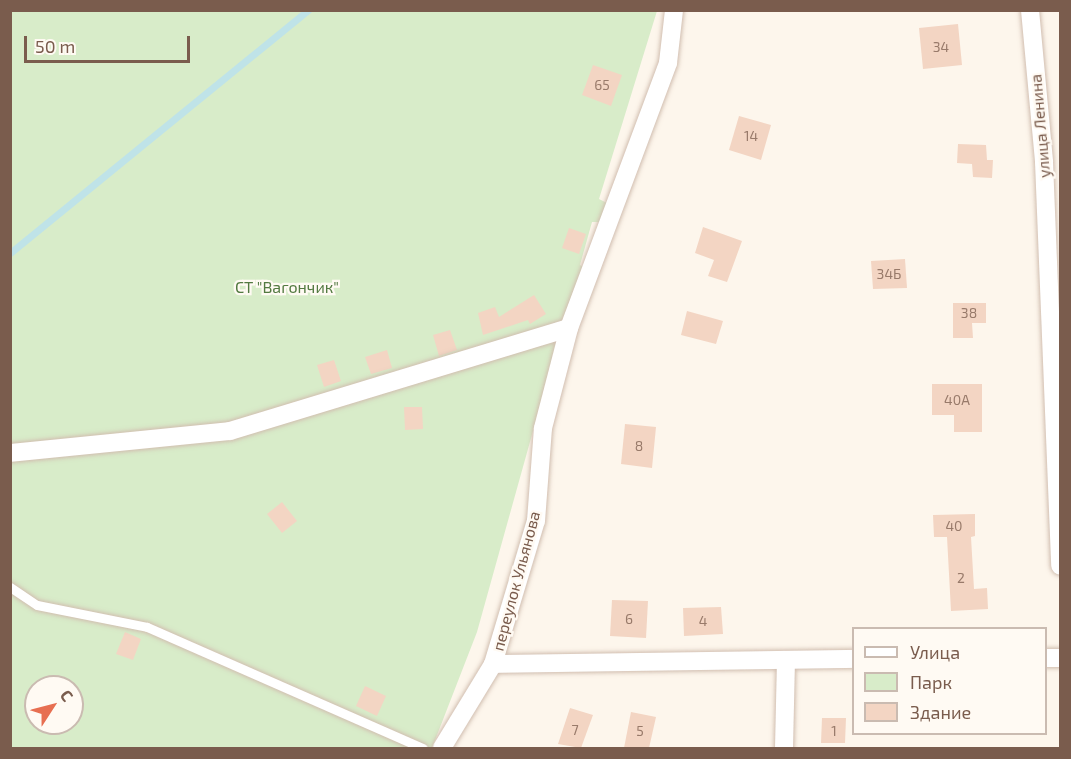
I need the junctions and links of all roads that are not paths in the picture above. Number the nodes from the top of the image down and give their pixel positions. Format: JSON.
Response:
{"nodes":[{"id":1,"x":674,"y":10,"type":"edge"},
{"id":2,"x":1030,"y":10,"type":"edge"},
{"id":3,"x":569,"y":328,"type":"junction"},
{"id":4,"x":10,"y":453,"type":"edge"},
{"id":5,"x":1060,"y":566,"type":"edge"},
{"id":6,"x":10,"y":587,"type":"edge"},
{"id":7,"x":852,"y":659,"type":"edge"},
{"id":8,"x":786,"y":660,"type":"junction"},
{"id":9,"x":493,"y":664,"type":"junction"},
{"id":10,"x":423,"y":748,"type":"edge"},
{"id":11,"x":442,"y":748,"type":"edge"},
{"id":12,"x":784,"y":748,"type":"edge"}],
"edges":[{"from":1,"to":3,"type":"street","name":"переулок Ульянова"},
{"from":2,"to":5,"type":"street","name":"улица Ленина"},
{"from":3,"to":4,"type":"street"},
{"from":3,"to":9,"type":"street","name":"переулок Ульянова"},
{"from":6,"to":10,"type":"lane"},
{"from":7,"to":8,"type":"street","name":"переулок Ульянова"},
{"from":8,"to":9,"type":"street","name":"переулок Ульянова"},
{"from":8,"to":12,"type":"street"},
{"from":9,"to":11,"type":"street"}]}
